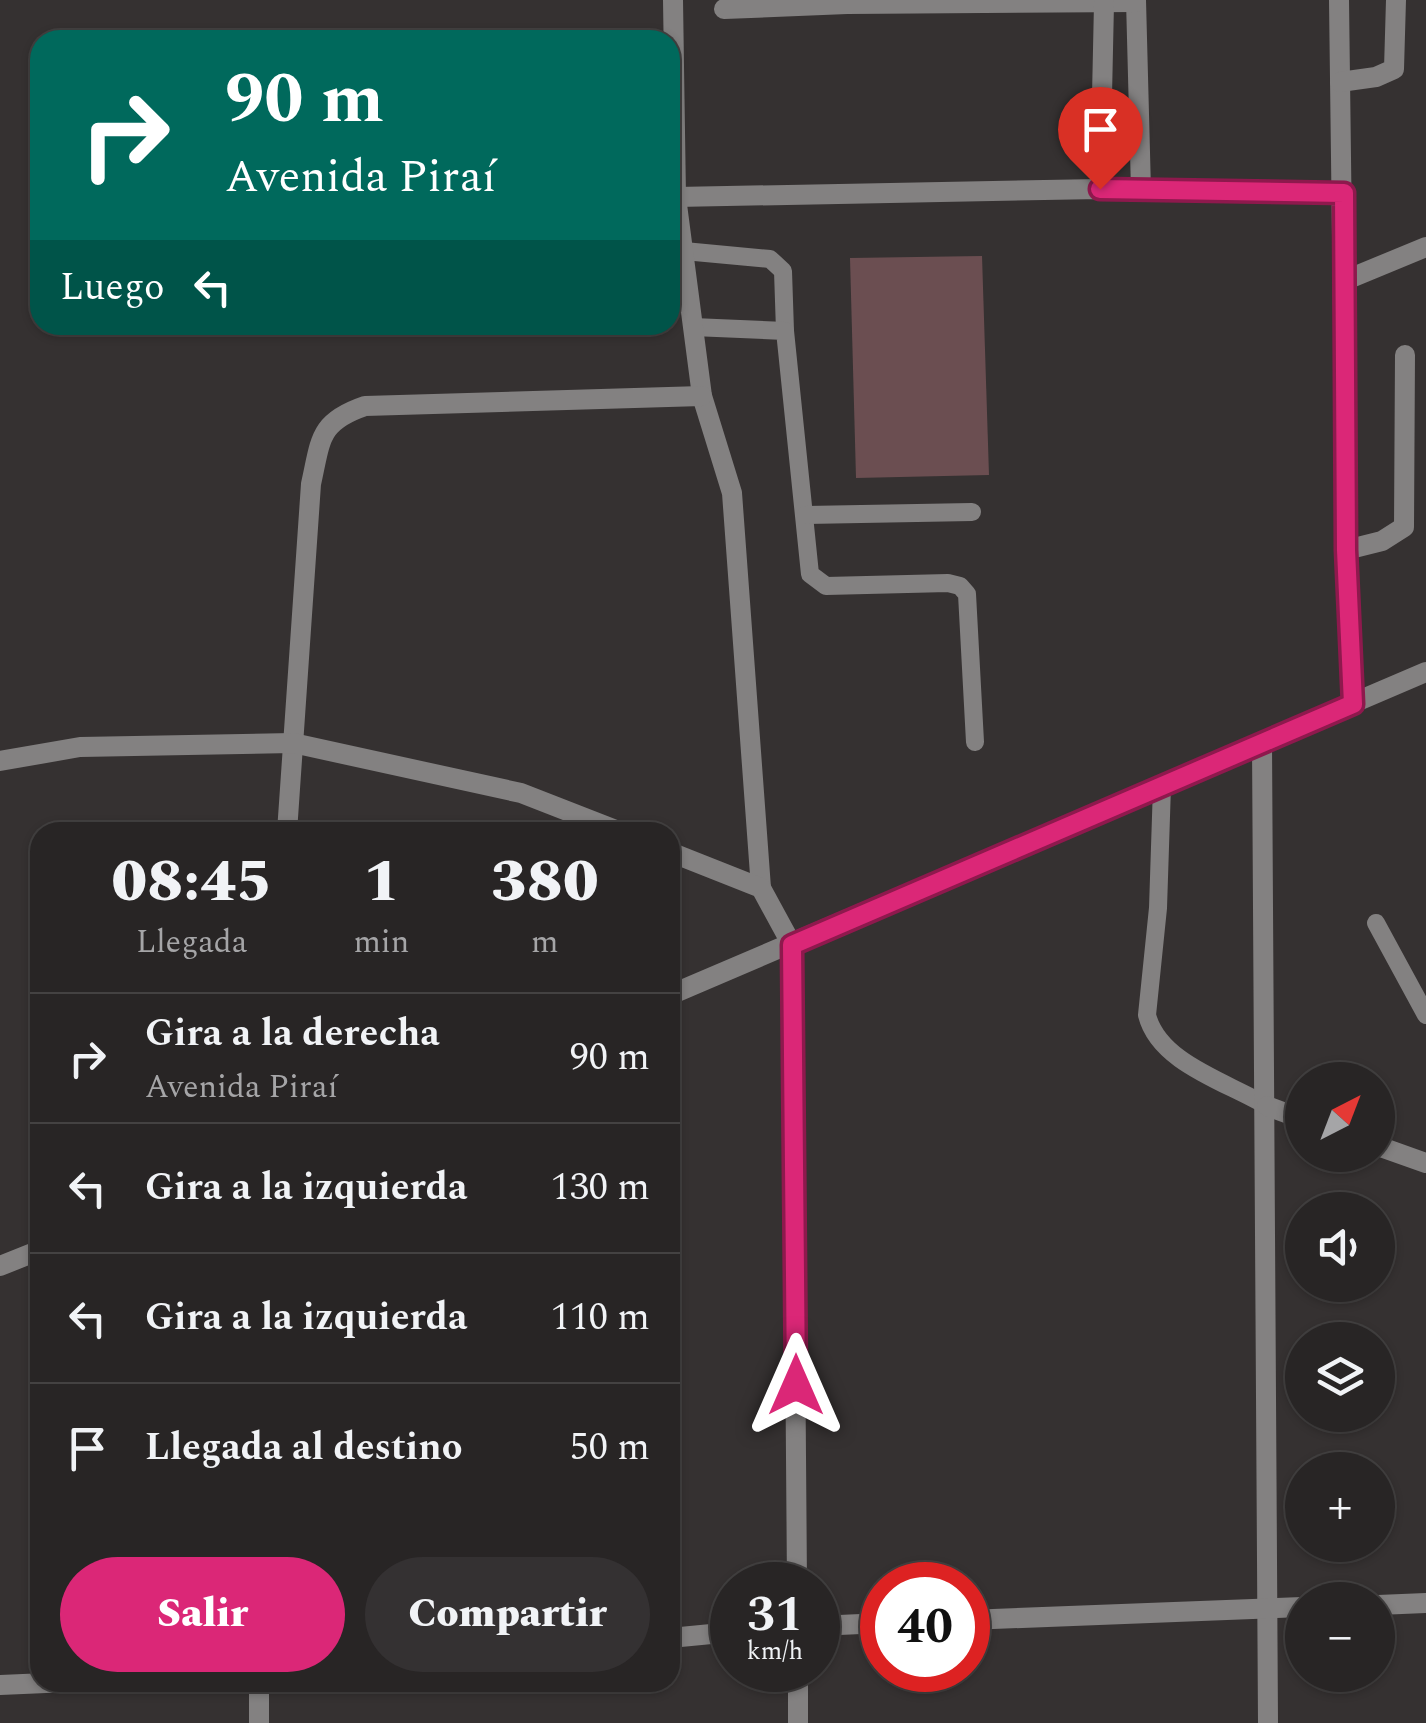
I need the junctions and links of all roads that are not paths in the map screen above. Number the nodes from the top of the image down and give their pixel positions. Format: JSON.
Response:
{"nodes":[{"id":1,"x":674,"y":0,"type":"edge"},
{"id":2,"x":1338,"y":0,"type":"edge"},
{"id":3,"x":1396,"y":0,"type":"edge"},
{"id":4,"x":1136,"y":1,"type":"edge"},
{"id":5,"x":847,"y":2,"type":"edge"},
{"id":6,"x":1104,"y":2,"type":"junction"},
{"id":7,"x":724,"y":9,"type":"dead end"},
{"id":8,"x":674,"y":30,"type":"edge"},
{"id":9,"x":1340,"y":82,"type":"junction"},
{"id":10,"x":1100,"y":189,"type":"junction"},
{"id":11,"x":1142,"y":190,"type":"junction"},
{"id":12,"x":1344,"y":193,"type":"junction"},
{"id":13,"x":680,"y":197,"type":"edge"},
{"id":14,"x":680,"y":224,"type":"edge"},
{"id":15,"x":1426,"y":247,"type":"edge"},
{"id":16,"x":684,"y":251,"type":"junction"},
{"id":17,"x":1346,"y":280,"type":"junction"},
{"id":18,"x":693,"y":327,"type":"junction"},
{"id":19,"x":785,"y":332,"type":"junction"},
{"id":20,"x":1405,"y":355,"type":"dead end"},
{"id":21,"x":702,"y":396,"type":"junction"},
{"id":22,"x":972,"y":512,"type":"dead end"},
{"id":23,"x":806,"y":515,"type":"junction"},
{"id":24,"x":1346,"y":550,"type":"junction"},
{"id":25,"x":1426,"y":672,"type":"edge"},
{"id":26,"x":1353,"y":704,"type":"junction"},
{"id":27,"x":975,"y":742,"type":"dead end"},
{"id":28,"x":293,"y":744,"type":"junction"},
{"id":29,"x":1262,"y":744,"type":"junction"},
{"id":30,"x":0,"y":762,"type":"edge"},
{"id":31,"x":1162,"y":786,"type":"junction"},
{"id":32,"x":288,"y":822,"type":"edge"},
{"id":33,"x":595,"y":822,"type":"edge"},
{"id":34,"x":680,"y":856,"type":"edge"},
{"id":35,"x":761,"y":888,"type":"junction"},
{"id":36,"x":1376,"y":923,"type":"dead end"},
{"id":37,"x":792,"y":945,"type":"junction"},
{"id":38,"x":680,"y":991,"type":"edge"},
{"id":39,"x":1426,"y":1015,"type":"edge"},
{"id":40,"x":1267,"y":1106,"type":"junction"},
{"id":41,"x":1285,"y":1113,"type":"edge"},
{"id":42,"x":1395,"y":1152,"type":"edge"},
{"id":43,"x":1426,"y":1163,"type":"edge"},
{"id":44,"x":30,"y":1254,"type":"edge"},
{"id":45,"x":0,"y":1266,"type":"edge"},
{"id":46,"x":797,"y":1562,"type":"edge"},
{"id":47,"x":1426,"y":1604,"type":"edge"},
{"id":48,"x":1395,"y":1605,"type":"edge"},
{"id":49,"x":1270,"y":1608,"type":"junction"},
{"id":50,"x":1285,"y":1608,"type":"edge"},
{"id":51,"x":990,"y":1619,"type":"edge"},
{"id":52,"x":710,"y":1634,"type":"edge"},
{"id":53,"x":680,"y":1637,"type":"edge"},
{"id":54,"x":30,"y":1684,"type":"edge"},
{"id":55,"x":0,"y":1685,"type":"edge"},
{"id":56,"x":259,"y":1692,"type":"edge"},
{"id":57,"x":798,"y":1692,"type":"edge"},
{"id":58,"x":258,"y":1723,"type":"edge"},
{"id":59,"x":798,"y":1723,"type":"edge"},
{"id":60,"x":1268,"y":1723,"type":"edge"}],
"edges":[{"from":1,"to":8,"type":"street"},
{"from":2,"to":9,"type":"street"},
{"from":3,"to":9,"type":"street"},
{"from":4,"to":6,"type":"street"},
{"from":4,"to":11,"type":"street"},
{"from":5,"to":6,"type":"street"},
{"from":5,"to":7,"type":"street"},
{"from":6,"to":10,"type":"street"},
{"from":9,"to":12,"type":"street"},
{"from":10,"to":11,"type":"street"},
{"from":10,"to":13,"type":"street"},
{"from":11,"to":12,"type":"street"},
{"from":12,"to":17,"type":"street"},
{"from":14,"to":16,"type":"street"},
{"from":15,"to":17,"type":"street"},
{"from":16,"to":18,"type":"street"},
{"from":16,"to":19,"type":"lane"},
{"from":17,"to":24,"type":"street"},
{"from":18,"to":19,"type":"lane"},
{"from":18,"to":21,"type":"street"},
{"from":19,"to":23,"type":"lane"},
{"from":20,"to":24,"type":"street"},
{"from":21,"to":28,"type":"street"},
{"from":21,"to":35,"type":"street"},
{"from":22,"to":23,"type":"lane"},
{"from":23,"to":27,"type":"lane"},
{"from":24,"to":26,"type":"street"},
{"from":25,"to":26,"type":"street"},
{"from":26,"to":29,"type":"street"},
{"from":28,"to":30,"type":"street"},
{"from":28,"to":32,"type":"street"},
{"from":28,"to":33,"type":"street"},
{"from":29,"to":31,"type":"street"},
{"from":29,"to":40,"type":"street"},
{"from":31,"to":37,"type":"street"},
{"from":31,"to":40,"type":"lane"},
{"from":34,"to":35,"type":"street"},
{"from":35,"to":37,"type":"street"},
{"from":36,"to":39,"type":"lane"},
{"from":37,"to":38,"type":"street"},
{"from":37,"to":46,"type":"street"},
{"from":40,"to":41,"type":"street"},
{"from":40,"to":49,"type":"street"},
{"from":42,"to":43,"type":"street"},
{"from":44,"to":45,"type":"street"},
{"from":47,"to":48,"type":"street"},
{"from":49,"to":50,"type":"street"},
{"from":49,"to":51,"type":"street"},
{"from":49,"to":60,"type":"street"},
{"from":52,"to":53,"type":"street"},
{"from":54,"to":55,"type":"street"},
{"from":56,"to":58,"type":"street"},
{"from":57,"to":59,"type":"street"}]}
